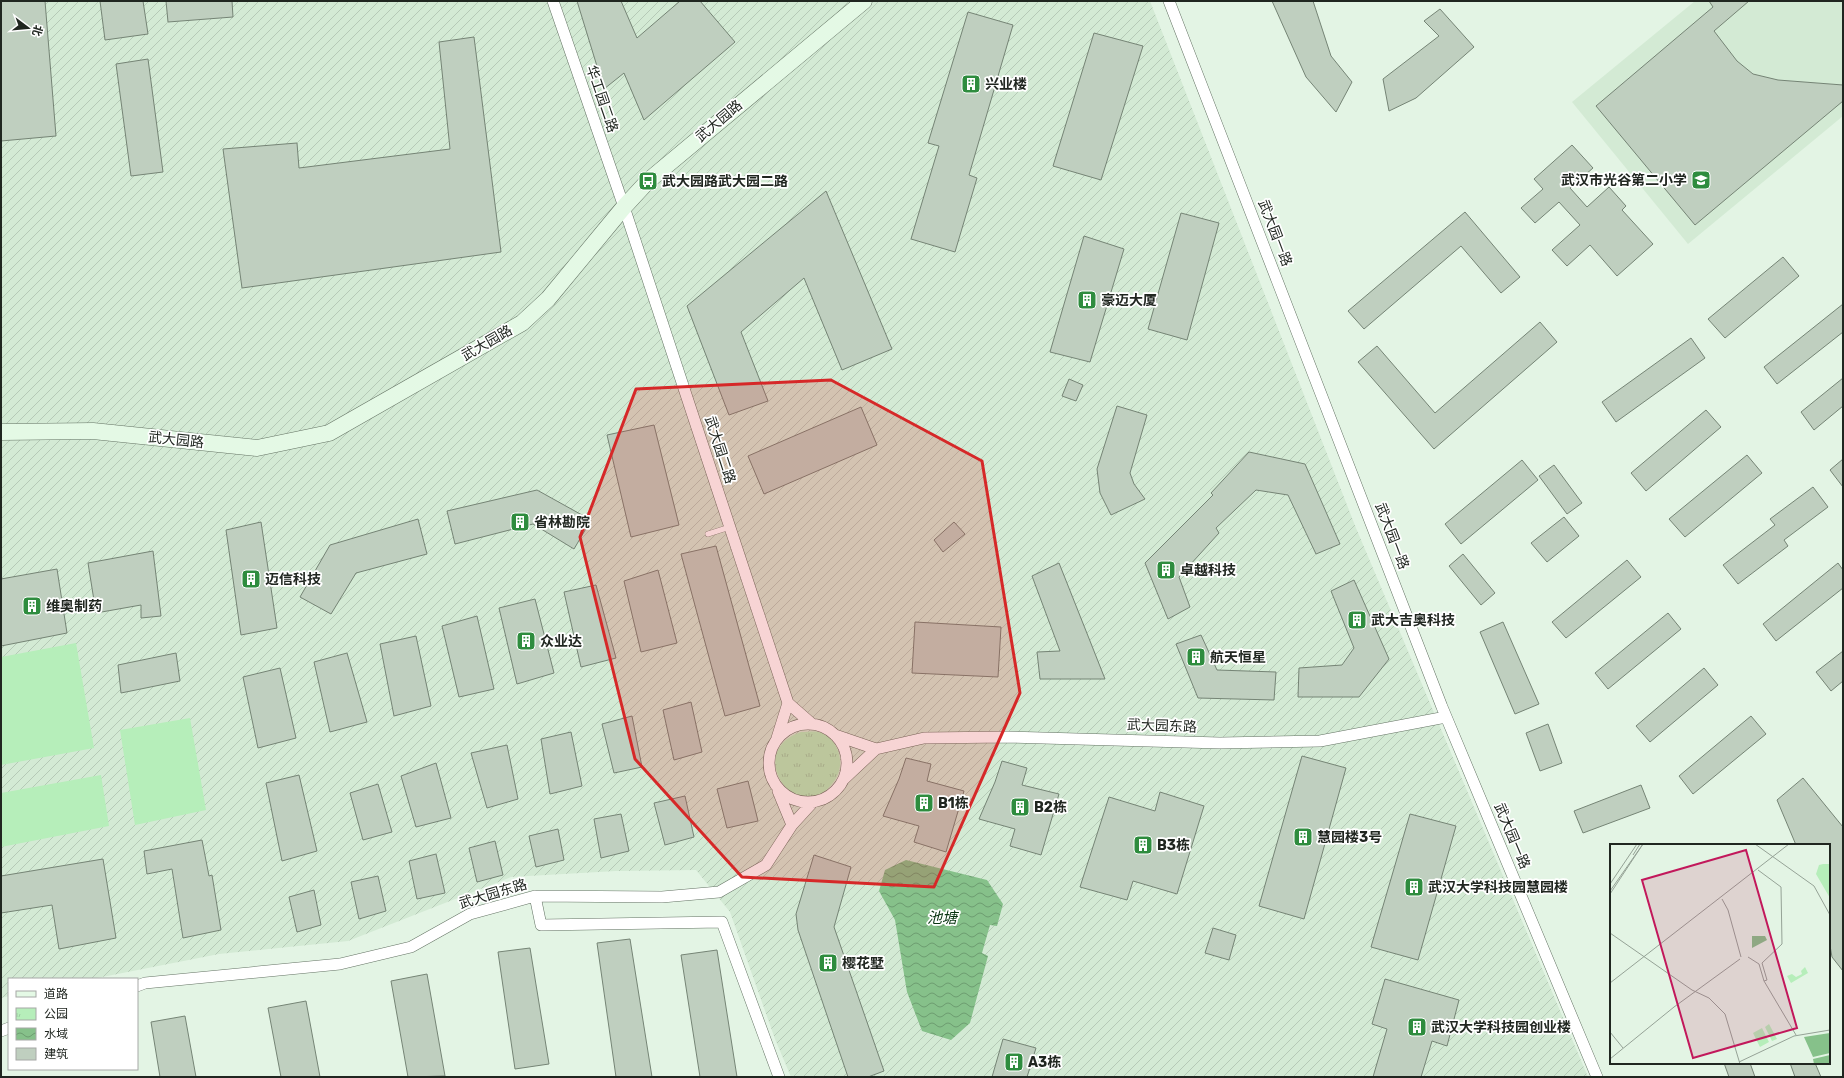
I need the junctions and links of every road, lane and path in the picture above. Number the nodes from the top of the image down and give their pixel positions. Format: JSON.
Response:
{"nodes":[{"id":1,"x":552,"y":1,"type":"edge"},
{"id":2,"x":864,"y":1,"type":"edge"},
{"id":3,"x":1169,"y":1,"type":"edge"},
{"id":4,"x":624,"y":207,"type":"junction"},
{"id":5,"x":1,"y":432,"type":"edge"},
{"id":6,"x":730,"y":527,"type":"junction"},
{"id":7,"x":708,"y":534,"type":"dead end"},
{"id":8,"x":788,"y":703,"type":"junction"},
{"id":9,"x":1446,"y":717,"type":"junction"},
{"id":10,"x":812,"y":724,"type":"junction"},
{"id":11,"x":835,"y":735,"type":"junction"},
{"id":12,"x":777,"y":739,"type":"junction"},
{"id":13,"x":876,"y":749,"type":"junction"},
{"id":14,"x":843,"y":781,"type":"junction"},
{"id":15,"x":777,"y":788,"type":"junction"},
{"id":16,"x":813,"y":802,"type":"junction"},
{"id":17,"x":792,"y":825,"type":"junction"},
{"id":18,"x":535,"y":896,"type":"junction"},
{"id":19,"x":138,"y":986,"type":"edge"},
{"id":20,"x":780,"y":1077,"type":"edge"},
{"id":21,"x":1597,"y":1077,"type":"edge"}],
"edges":[{"from":1,"to":4,"type":"street","name":"华工园二路"},
{"from":2,"to":4,"type":"street","name":"武大园路"},
{"from":3,"to":9,"type":"street","name":"武大园一路"},
{"from":4,"to":5,"type":"street","name":"武大园路"},
{"from":4,"to":6,"type":"street","name":"武大园二路"},
{"from":6,"to":7,"type":"lane"},
{"from":6,"to":8,"type":"street","name":"武大园二路"},
{"from":8,"to":10,"type":"street"},
{"from":8,"to":12,"type":"street"},
{"from":9,"to":13,"type":"street","name":"武大园东路"},
{"from":9,"to":21,"type":"street","name":"武大园一路"},
{"from":10,"to":11,"type":"street"},
{"from":10,"to":12,"type":"street"},
{"from":11,"to":13,"type":"street"},
{"from":11,"to":14,"type":"street"},
{"from":12,"to":15,"type":"street"},
{"from":13,"to":14,"type":"street"},
{"from":14,"to":16,"type":"street"},
{"from":15,"to":16,"type":"street"},
{"from":15,"to":17,"type":"street"},
{"from":16,"to":17,"type":"street","name":"武大园东路"},
{"from":17,"to":18,"type":"street","name":"武大园东路"},
{"from":18,"to":19,"type":"street","name":"武大园东路"},
{"from":18,"to":20,"type":"street"}]}
